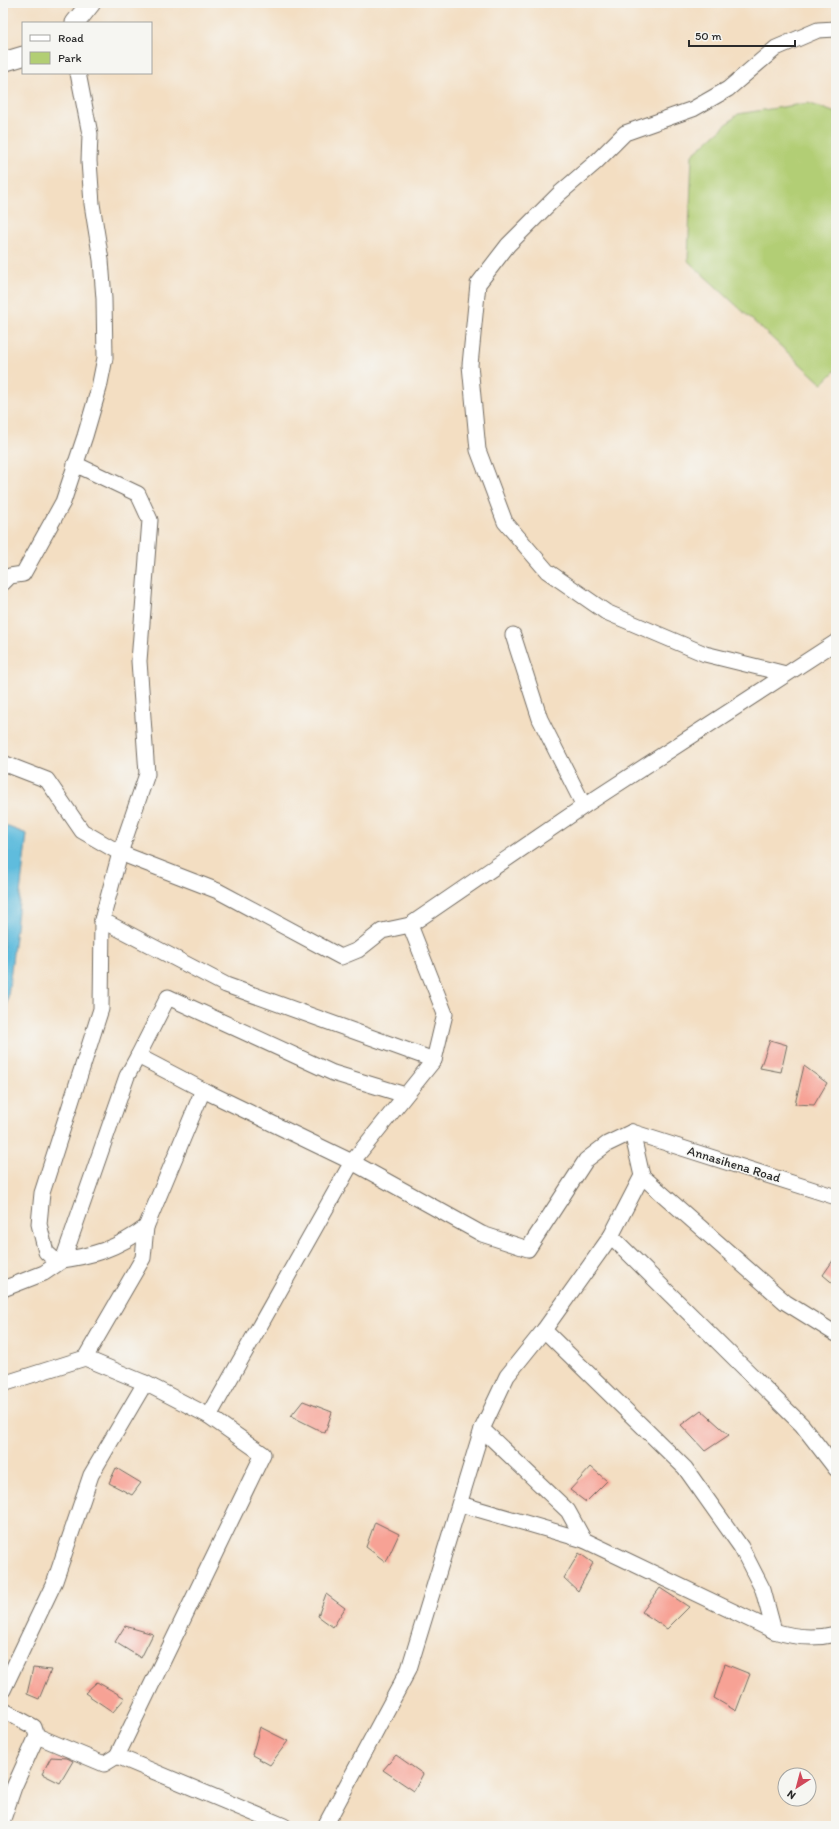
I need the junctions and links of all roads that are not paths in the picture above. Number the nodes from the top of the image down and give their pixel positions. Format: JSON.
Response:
{"nodes":[{"id":1,"x":91,"y":3,"type":"edge"},
{"id":2,"x":76,"y":22,"type":"edge"},
{"id":3,"x":836,"y":29,"type":"edge"},
{"id":4,"x":22,"y":56,"type":"edge"},
{"id":5,"x":3,"y":62,"type":"edge"},
{"id":6,"x":78,"y":74,"type":"edge"},
{"id":7,"x":75,"y":464,"type":"junction"},
{"id":8,"x":3,"y":582,"type":"edge"},
{"id":9,"x":513,"y":635,"type":"dead end"},
{"id":10,"x":836,"y":642,"type":"edge"},
{"id":11,"x":786,"y":674,"type":"junction"},
{"id":12,"x":3,"y":763,"type":"edge"},
{"id":13,"x":584,"y":806,"type":"junction"},
{"id":14,"x":120,"y":853,"type":"junction"},
{"id":15,"x":102,"y":920,"type":"junction"},
{"id":16,"x":410,"y":926,"type":"junction"},
{"id":17,"x":138,"y":1056,"type":"junction"},
{"id":18,"x":434,"y":1060,"type":"junction"},
{"id":19,"x":203,"y":1090,"type":"junction"},
{"id":20,"x":405,"y":1095,"type":"junction"},
{"id":21,"x":632,"y":1132,"type":"junction"},
{"id":22,"x":352,"y":1162,"type":"junction"},
{"id":23,"x":642,"y":1176,"type":"junction"},
{"id":24,"x":835,"y":1192,"type":"edge"},
{"id":25,"x":146,"y":1227,"type":"junction"},
{"id":26,"x":611,"y":1236,"type":"junction"},
{"id":27,"x":64,"y":1260,"type":"junction"},
{"id":28,"x":3,"y":1289,"type":"edge"},
{"id":29,"x":544,"y":1330,"type":"junction"},
{"id":30,"x":836,"y":1334,"type":"edge"},
{"id":31,"x":85,"y":1358,"type":"junction"},
{"id":32,"x":145,"y":1383,"type":"junction"},
{"id":33,"x":3,"y":1384,"type":"edge"},
{"id":34,"x":209,"y":1416,"type":"junction"},
{"id":35,"x":482,"y":1429,"type":"junction"},
{"id":36,"x":836,"y":1469,"type":"edge"},
{"id":37,"x":460,"y":1504,"type":"junction"},
{"id":38,"x":584,"y":1540,"type":"junction"},
{"id":39,"x":774,"y":1631,"type":"junction"},
{"id":40,"x":836,"y":1634,"type":"edge"},
{"id":41,"x":3,"y":1690,"type":"edge"},
{"id":42,"x":3,"y":1710,"type":"edge"},
{"id":43,"x":37,"y":1736,"type":"junction"},
{"id":44,"x":117,"y":1756,"type":"junction"},
{"id":45,"x":3,"y":1819,"type":"edge"},
{"id":46,"x":284,"y":1826,"type":"edge"},
{"id":47,"x":326,"y":1826,"type":"edge"}],
"edges":[{"from":1,"to":2,"type":"street"},
{"from":3,"to":11,"type":"street"},
{"from":4,"to":5,"type":"street"},
{"from":6,"to":7,"type":"street"},
{"from":7,"to":8,"type":"street"},
{"from":7,"to":14,"type":"street"},
{"from":9,"to":13,"type":"street"},
{"from":10,"to":11,"type":"street"},
{"from":11,"to":13,"type":"street"},
{"from":12,"to":14,"type":"street"},
{"from":13,"to":16,"type":"street"},
{"from":14,"to":15,"type":"street"},
{"from":14,"to":16,"type":"street"},
{"from":15,"to":18,"type":"street"},
{"from":15,"to":27,"type":"street"},
{"from":16,"to":18,"type":"street"},
{"from":17,"to":19,"type":"street"},
{"from":17,"to":20,"type":"street"},
{"from":17,"to":27,"type":"street"},
{"from":18,"to":20,"type":"street"},
{"from":19,"to":22,"type":"street"},
{"from":19,"to":25,"type":"street"},
{"from":20,"to":22,"type":"street"},
{"from":21,"to":22,"type":"street"},
{"from":21,"to":23,"type":"street"},
{"from":21,"to":24,"type":"street","name":"Annasihena Road"},
{"from":22,"to":34,"type":"street"},
{"from":23,"to":26,"type":"street"},
{"from":23,"to":30,"type":"street"},
{"from":25,"to":27,"type":"street"},
{"from":25,"to":31,"type":"street"},
{"from":26,"to":29,"type":"street"},
{"from":26,"to":36,"type":"street"},
{"from":27,"to":28,"type":"street"},
{"from":29,"to":35,"type":"street"},
{"from":29,"to":39,"type":"street"},
{"from":31,"to":32,"type":"street"},
{"from":31,"to":33,"type":"street"},
{"from":32,"to":34,"type":"street"},
{"from":32,"to":41,"type":"street"},
{"from":34,"to":44,"type":"street"},
{"from":35,"to":37,"type":"street"},
{"from":35,"to":38,"type":"street"},
{"from":37,"to":38,"type":"street"},
{"from":37,"to":47,"type":"street"},
{"from":38,"to":39,"type":"street"},
{"from":39,"to":40,"type":"street"},
{"from":42,"to":43,"type":"street"},
{"from":43,"to":44,"type":"street"},
{"from":43,"to":45,"type":"street"},
{"from":44,"to":46,"type":"street"}]}
